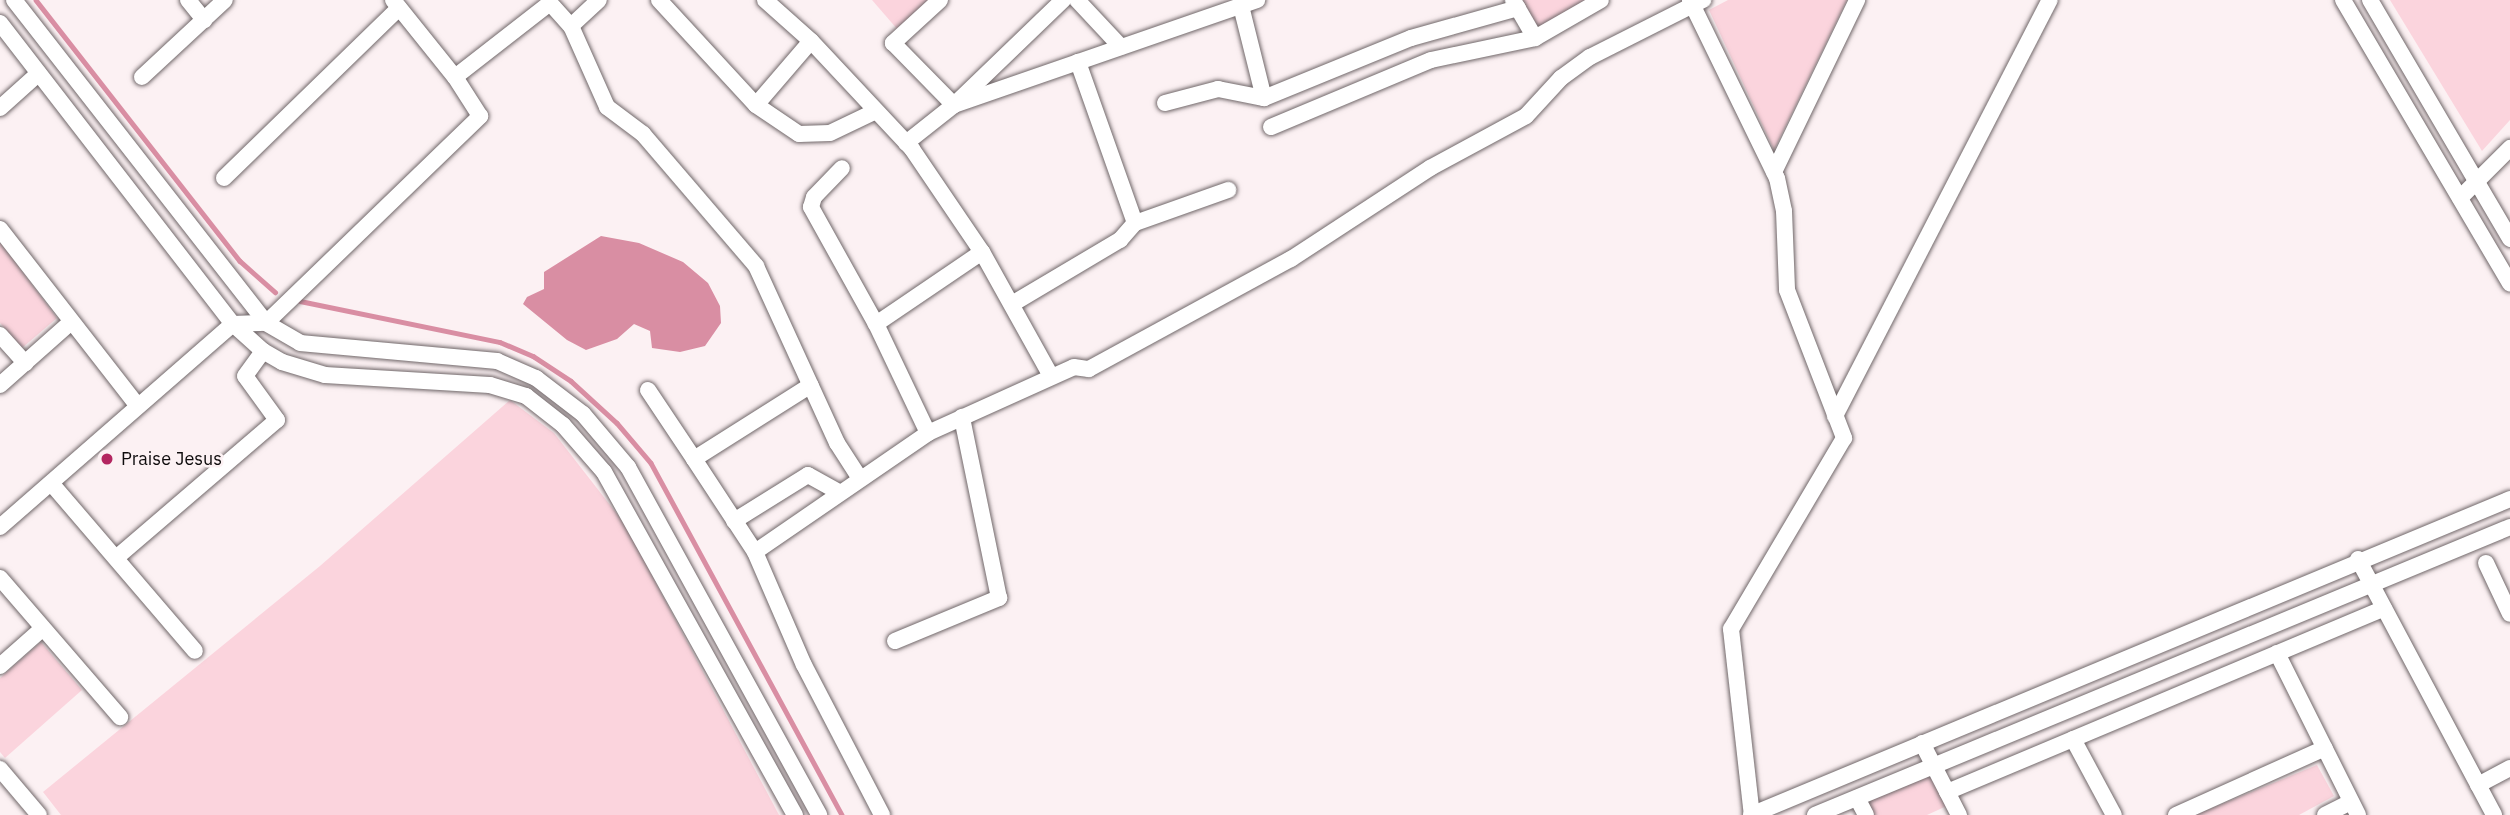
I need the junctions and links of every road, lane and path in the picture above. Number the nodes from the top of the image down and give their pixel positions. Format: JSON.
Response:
{"nodes":[{"id":1,"x":14,"y":0,"type":"edge"},
{"id":2,"x":188,"y":0,"type":"edge"},
{"id":3,"x":225,"y":0,"type":"edge"},
{"id":4,"x":598,"y":0,"type":"edge"},
{"id":5,"x":659,"y":0,"type":"edge"},
{"id":6,"x":765,"y":0,"type":"edge"},
{"id":7,"x":940,"y":0,"type":"edge"},
{"id":8,"x":1063,"y":0,"type":"edge"},
{"id":9,"x":1077,"y":0,"type":"edge"},
{"id":10,"x":1601,"y":0,"type":"edge"},
{"id":11,"x":1857,"y":0,"type":"edge"},
{"id":12,"x":2050,"y":0,"type":"edge"},
{"id":13,"x":2343,"y":0,"type":"edge"},
{"id":14,"x":2370,"y":0,"type":"edge"},
{"id":15,"x":1252,"y":2,"type":"edge"},
{"id":16,"x":1695,"y":2,"type":"edge"},
{"id":17,"x":396,"y":4,"type":"edge"},
{"id":18,"x":1516,"y":4,"type":"edge"},
{"id":19,"x":536,"y":5,"type":"edge"},
{"id":20,"x":204,"y":20,"type":"junction"},
{"id":21,"x":0,"y":23,"type":"edge"},
{"id":22,"x":571,"y":26,"type":"junction"},
{"id":23,"x":1535,"y":38,"type":"junction"},
{"id":24,"x":811,"y":41,"type":"junction"},
{"id":25,"x":1121,"y":47,"type":"junction"},
{"id":26,"x":1077,"y":62,"type":"junction"},
{"id":27,"x":39,"y":73,"type":"junction"},
{"id":28,"x":142,"y":77,"type":"dead end"},
{"id":29,"x":455,"y":77,"type":"junction"},
{"id":30,"x":1264,"y":98,"type":"junction"},
{"id":31,"x":1165,"y":103,"type":"dead end"},
{"id":32,"x":756,"y":105,"type":"junction"},
{"id":33,"x":954,"y":105,"type":"junction"},
{"id":34,"x":0,"y":108,"type":"edge"},
{"id":35,"x":876,"y":111,"type":"junction"},
{"id":36,"x":1271,"y":127,"type":"dead end"},
{"id":37,"x":906,"y":143,"type":"junction"},
{"id":38,"x":2510,"y":148,"type":"edge"},
{"id":39,"x":842,"y":168,"type":"dead end"},
{"id":40,"x":1774,"y":172,"type":"junction"},
{"id":41,"x":224,"y":178,"type":"dead end"},
{"id":42,"x":2478,"y":184,"type":"junction"},
{"id":43,"x":1228,"y":190,"type":"dead end"},
{"id":44,"x":2460,"y":198,"type":"junction"},
{"id":45,"x":1135,"y":223,"type":"junction"},
{"id":46,"x":0,"y":229,"type":"edge"},
{"id":47,"x":2510,"y":239,"type":"edge"},
{"id":48,"x":982,"y":252,"type":"junction"},
{"id":49,"x":2510,"y":284,"type":"edge"},
{"id":50,"x":1012,"y":304,"type":"junction"},
{"id":51,"x":71,"y":322,"type":"junction"},
{"id":52,"x":266,"y":323,"type":"junction"},
{"id":53,"x":233,"y":324,"type":"junction"},
{"id":54,"x":876,"y":324,"type":"junction"},
{"id":55,"x":0,"y":335,"type":"edge"},
{"id":56,"x":263,"y":351,"type":"junction"},
{"id":57,"x":24,"y":363,"type":"junction"},
{"id":58,"x":1051,"y":376,"type":"junction"},
{"id":59,"x":0,"y":385,"type":"edge"},
{"id":60,"x":811,"y":385,"type":"junction"},
{"id":61,"x":648,"y":390,"type":"dead end"},
{"id":62,"x":138,"y":406,"type":"junction"},
{"id":63,"x":962,"y":416,"type":"junction"},
{"id":64,"x":1835,"y":416,"type":"junction"},
{"id":65,"x":928,"y":433,"type":"junction"},
{"id":66,"x":694,"y":459,"type":"junction"},
{"id":67,"x":859,"y":477,"type":"junction"},
{"id":68,"x":51,"y":483,"type":"junction"},
{"id":69,"x":839,"y":492,"type":"junction"},
{"id":70,"x":2510,"y":499,"type":"edge"},
{"id":71,"x":734,"y":521,"type":"junction"},
{"id":72,"x":0,"y":527,"type":"edge"},
{"id":73,"x":2510,"y":527,"type":"edge"},
{"id":74,"x":755,"y":552,"type":"junction"},
{"id":75,"x":116,"y":558,"type":"junction"},
{"id":76,"x":2358,"y":559,"type":"junction"},
{"id":77,"x":2486,"y":563,"type":"dead end"},
{"id":78,"x":0,"y":578,"type":"edge"},
{"id":79,"x":2372,"y":585,"type":"junction"},
{"id":80,"x":2384,"y":608,"type":"junction"},
{"id":81,"x":2510,"y":614,"type":"edge"},
{"id":82,"x":43,"y":628,"type":"junction"},
{"id":83,"x":895,"y":641,"type":"dead end"},
{"id":84,"x":195,"y":650,"type":"dead end"},
{"id":85,"x":2277,"y":653,"type":"junction"},
{"id":86,"x":0,"y":666,"type":"edge"},
{"id":87,"x":120,"y":717,"type":"dead end"},
{"id":88,"x":2074,"y":739,"type":"junction"},
{"id":89,"x":1922,"y":743,"type":"junction"},
{"id":90,"x":2325,"y":748,"type":"junction"},
{"id":91,"x":1934,"y":766,"type":"junction"},
{"id":92,"x":2510,"y":768,"type":"edge"},
{"id":93,"x":0,"y":769,"type":"edge"},
{"id":94,"x":2478,"y":785,"type":"junction"},
{"id":95,"x":1947,"y":792,"type":"junction"},
{"id":96,"x":1857,"y":798,"type":"junction"},
{"id":97,"x":2355,"y":808,"type":"edge"},
{"id":98,"x":39,"y":815,"type":"edge"},
{"id":99,"x":795,"y":815,"type":"edge"},
{"id":100,"x":819,"y":815,"type":"edge"},
{"id":101,"x":881,"y":815,"type":"edge"},
{"id":102,"x":1752,"y":815,"type":"edge"},
{"id":103,"x":1815,"y":815,"type":"edge"},
{"id":104,"x":1866,"y":815,"type":"edge"},
{"id":105,"x":1959,"y":815,"type":"edge"},
{"id":106,"x":2114,"y":815,"type":"edge"},
{"id":107,"x":2176,"y":815,"type":"edge"},
{"id":108,"x":2326,"y":815,"type":"edge"},
{"id":109,"x":2494,"y":815,"type":"edge"}],
"edges":[{"from":1,"to":52,"type":"street"},
{"from":2,"to":20,"type":"street"},
{"from":3,"to":20,"type":"street"},
{"from":4,"to":22,"type":"street"},
{"from":5,"to":32,"type":"street"},
{"from":6,"to":24,"type":"street"},
{"from":7,"to":33,"type":"street"},
{"from":8,"to":33,"type":"street"},
{"from":9,"to":25,"type":"street"},
{"from":10,"to":23,"type":"street"},
{"from":11,"to":40,"type":"street"},
{"from":12,"to":64,"type":"street"},
{"from":13,"to":44,"type":"street"},
{"from":14,"to":42,"type":"street"},
{"from":15,"to":25,"type":"street"},
{"from":15,"to":30,"type":"street"},
{"from":16,"to":40,"type":"street"},
{"from":16,"to":58,"type":"street"},
{"from":17,"to":29,"type":"street"},
{"from":17,"to":41,"type":"street"},
{"from":18,"to":23,"type":"street"},
{"from":18,"to":30,"type":"street"},
{"from":19,"to":22,"type":"street"},
{"from":19,"to":29,"type":"street"},
{"from":20,"to":28,"type":"street"},
{"from":21,"to":27,"type":"street"},
{"from":22,"to":60,"type":"street"},
{"from":23,"to":36,"type":"street"},
{"from":24,"to":32,"type":"street"},
{"from":24,"to":35,"type":"street"},
{"from":25,"to":26,"type":"street"},
{"from":26,"to":33,"type":"street"},
{"from":26,"to":45,"type":"street"},
{"from":27,"to":34,"type":"street"},
{"from":27,"to":53,"type":"street"},
{"from":29,"to":52,"type":"street"},
{"from":30,"to":31,"type":"street"},
{"from":32,"to":35,"type":"street"},
{"from":33,"to":37,"type":"street"},
{"from":35,"to":37,"type":"street"},
{"from":37,"to":48,"type":"street"},
{"from":38,"to":42,"type":"street"},
{"from":39,"to":54,"type":"street"},
{"from":40,"to":64,"type":"street"},
{"from":42,"to":44,"type":"street"},
{"from":42,"to":47,"type":"street"},
{"from":43,"to":45,"type":"street"},
{"from":44,"to":49,"type":"street"},
{"from":45,"to":50,"type":"street"},
{"from":46,"to":51,"type":"street"},
{"from":48,"to":50,"type":"street"},
{"from":48,"to":54,"type":"street"},
{"from":50,"to":58,"type":"street"},
{"from":51,"to":57,"type":"street"},
{"from":51,"to":62,"type":"street"},
{"from":52,"to":53,"type":"street"},
{"from":52,"to":100,"type":"street"},
{"from":53,"to":56,"type":"street"},
{"from":53,"to":62,"type":"street"},
{"from":54,"to":65,"type":"street"},
{"from":55,"to":57,"type":"street"},
{"from":56,"to":75,"type":"street"},
{"from":56,"to":99,"type":"street"},
{"from":57,"to":59,"type":"street"},
{"from":58,"to":63,"type":"street"},
{"from":60,"to":66,"type":"street"},
{"from":60,"to":67,"type":"street"},
{"from":61,"to":66,"type":"street"},
{"from":62,"to":68,"type":"street"},
{"from":63,"to":65,"type":"street"},
{"from":63,"to":83,"type":"street"},
{"from":64,"to":102,"type":"street"},
{"from":65,"to":67,"type":"street"},
{"from":66,"to":71,"type":"street"},
{"from":67,"to":69,"type":"street"},
{"from":68,"to":72,"type":"street"},
{"from":68,"to":75,"type":"street"},
{"from":69,"to":71,"type":"street"},
{"from":69,"to":74,"type":"street"},
{"from":70,"to":76,"type":"street"},
{"from":71,"to":74,"type":"street"},
{"from":73,"to":79,"type":"street"},
{"from":74,"to":101,"type":"street"},
{"from":75,"to":84,"type":"street"},
{"from":76,"to":79,"type":"street"},
{"from":76,"to":89,"type":"street"},
{"from":77,"to":81,"type":"street"},
{"from":78,"to":82,"type":"street"},
{"from":79,"to":80,"type":"street"},
{"from":79,"to":91,"type":"street"},
{"from":80,"to":85,"type":"street"},
{"from":80,"to":94,"type":"street"},
{"from":82,"to":86,"type":"street"},
{"from":82,"to":87,"type":"street"},
{"from":85,"to":88,"type":"street"},
{"from":85,"to":90,"type":"street"},
{"from":88,"to":95,"type":"street"},
{"from":88,"to":106,"type":"street"},
{"from":89,"to":91,"type":"street"},
{"from":89,"to":102,"type":"street"},
{"from":90,"to":97,"type":"street"},
{"from":90,"to":107,"type":"street"},
{"from":91,"to":95,"type":"street"},
{"from":91,"to":96,"type":"street"},
{"from":92,"to":94,"type":"street"},
{"from":93,"to":98,"type":"street"},
{"from":94,"to":109,"type":"street"},
{"from":95,"to":105,"type":"street"},
{"from":96,"to":103,"type":"street"},
{"from":96,"to":104,"type":"street"},
{"from":97,"to":108,"type":"street"}]}
